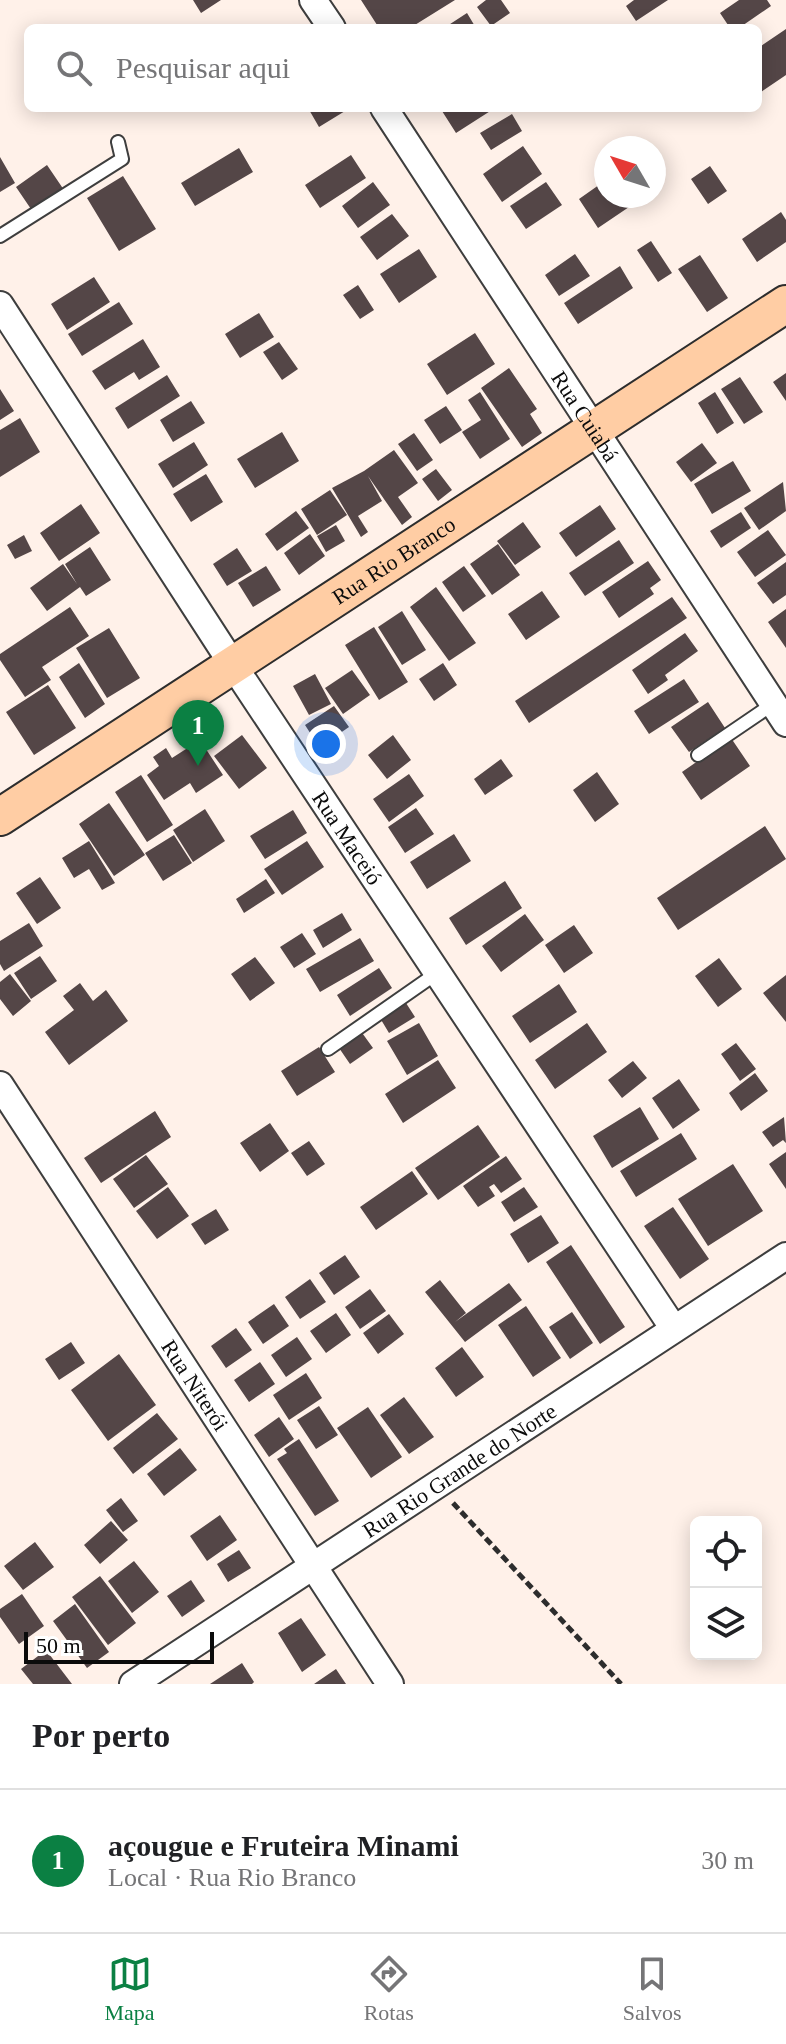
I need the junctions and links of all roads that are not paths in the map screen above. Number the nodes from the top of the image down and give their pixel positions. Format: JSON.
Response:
{"nodes":[{"id":1,"x":313,"y":0,"type":"edge"},
{"id":2,"x":329,"y":24,"type":"edge"},
{"id":3,"x":387,"y":112,"type":"edge"},
{"id":4,"x":118,"y":142,"type":"dead end"},
{"id":5,"x":0,"y":236,"type":"edge"},
{"id":6,"x":786,"y":304,"type":"edge"},
{"id":7,"x":0,"y":305,"type":"edge"},
{"id":8,"x":594,"y":429,"type":"junction"},
{"id":9,"x":233,"y":665,"type":"junction"},
{"id":10,"x":780,"y":713,"type":"edge"},
{"id":11,"x":698,"y":755,"type":"dead end"},
{"id":12,"x":0,"y":817,"type":"edge"},
{"id":13,"x":437,"y":973,"type":"junction"},
{"id":14,"x":328,"y":1049,"type":"dead end"},
{"id":15,"x":0,"y":1085,"type":"edge"},
{"id":16,"x":786,"y":1256,"type":"edge"},
{"id":17,"x":674,"y":1329,"type":"junction"},
{"id":18,"x":313,"y":1565,"type":"junction"},
{"id":19,"x":133,"y":1684,"type":"edge"},
{"id":20,"x":390,"y":1684,"type":"edge"}],
"edges":[{"from":1,"to":2,"type":"street"},
{"from":3,"to":8,"type":"street","name":"Rua Cuiabá"},
{"from":4,"to":5,"type":"lane"},
{"from":6,"to":8,"type":"street","name":"Rua Rio Branco"},
{"from":7,"to":9,"type":"street","name":"Rua Maceió"},
{"from":8,"to":9,"type":"street","name":"Rua Rio Branco"},
{"from":8,"to":10,"type":"street","name":"Rua Cuiabá"},
{"from":9,"to":12,"type":"street","name":"Rua Rio Branco"},
{"from":9,"to":13,"type":"street","name":"Rua Maceió"},
{"from":10,"to":11,"type":"lane"},
{"from":13,"to":14,"type":"lane"},
{"from":13,"to":17,"type":"street","name":"Rua Maceió"},
{"from":15,"to":18,"type":"street","name":"Rua Niterói"},
{"from":16,"to":17,"type":"street","name":"Rua Rio Grande do Norte"},
{"from":17,"to":18,"type":"street","name":"Rua Rio Grande do Norte"},
{"from":18,"to":19,"type":"street","name":"Rua Rio Grande do Norte"},
{"from":18,"to":20,"type":"street","name":"Rua Niterói"}]}
